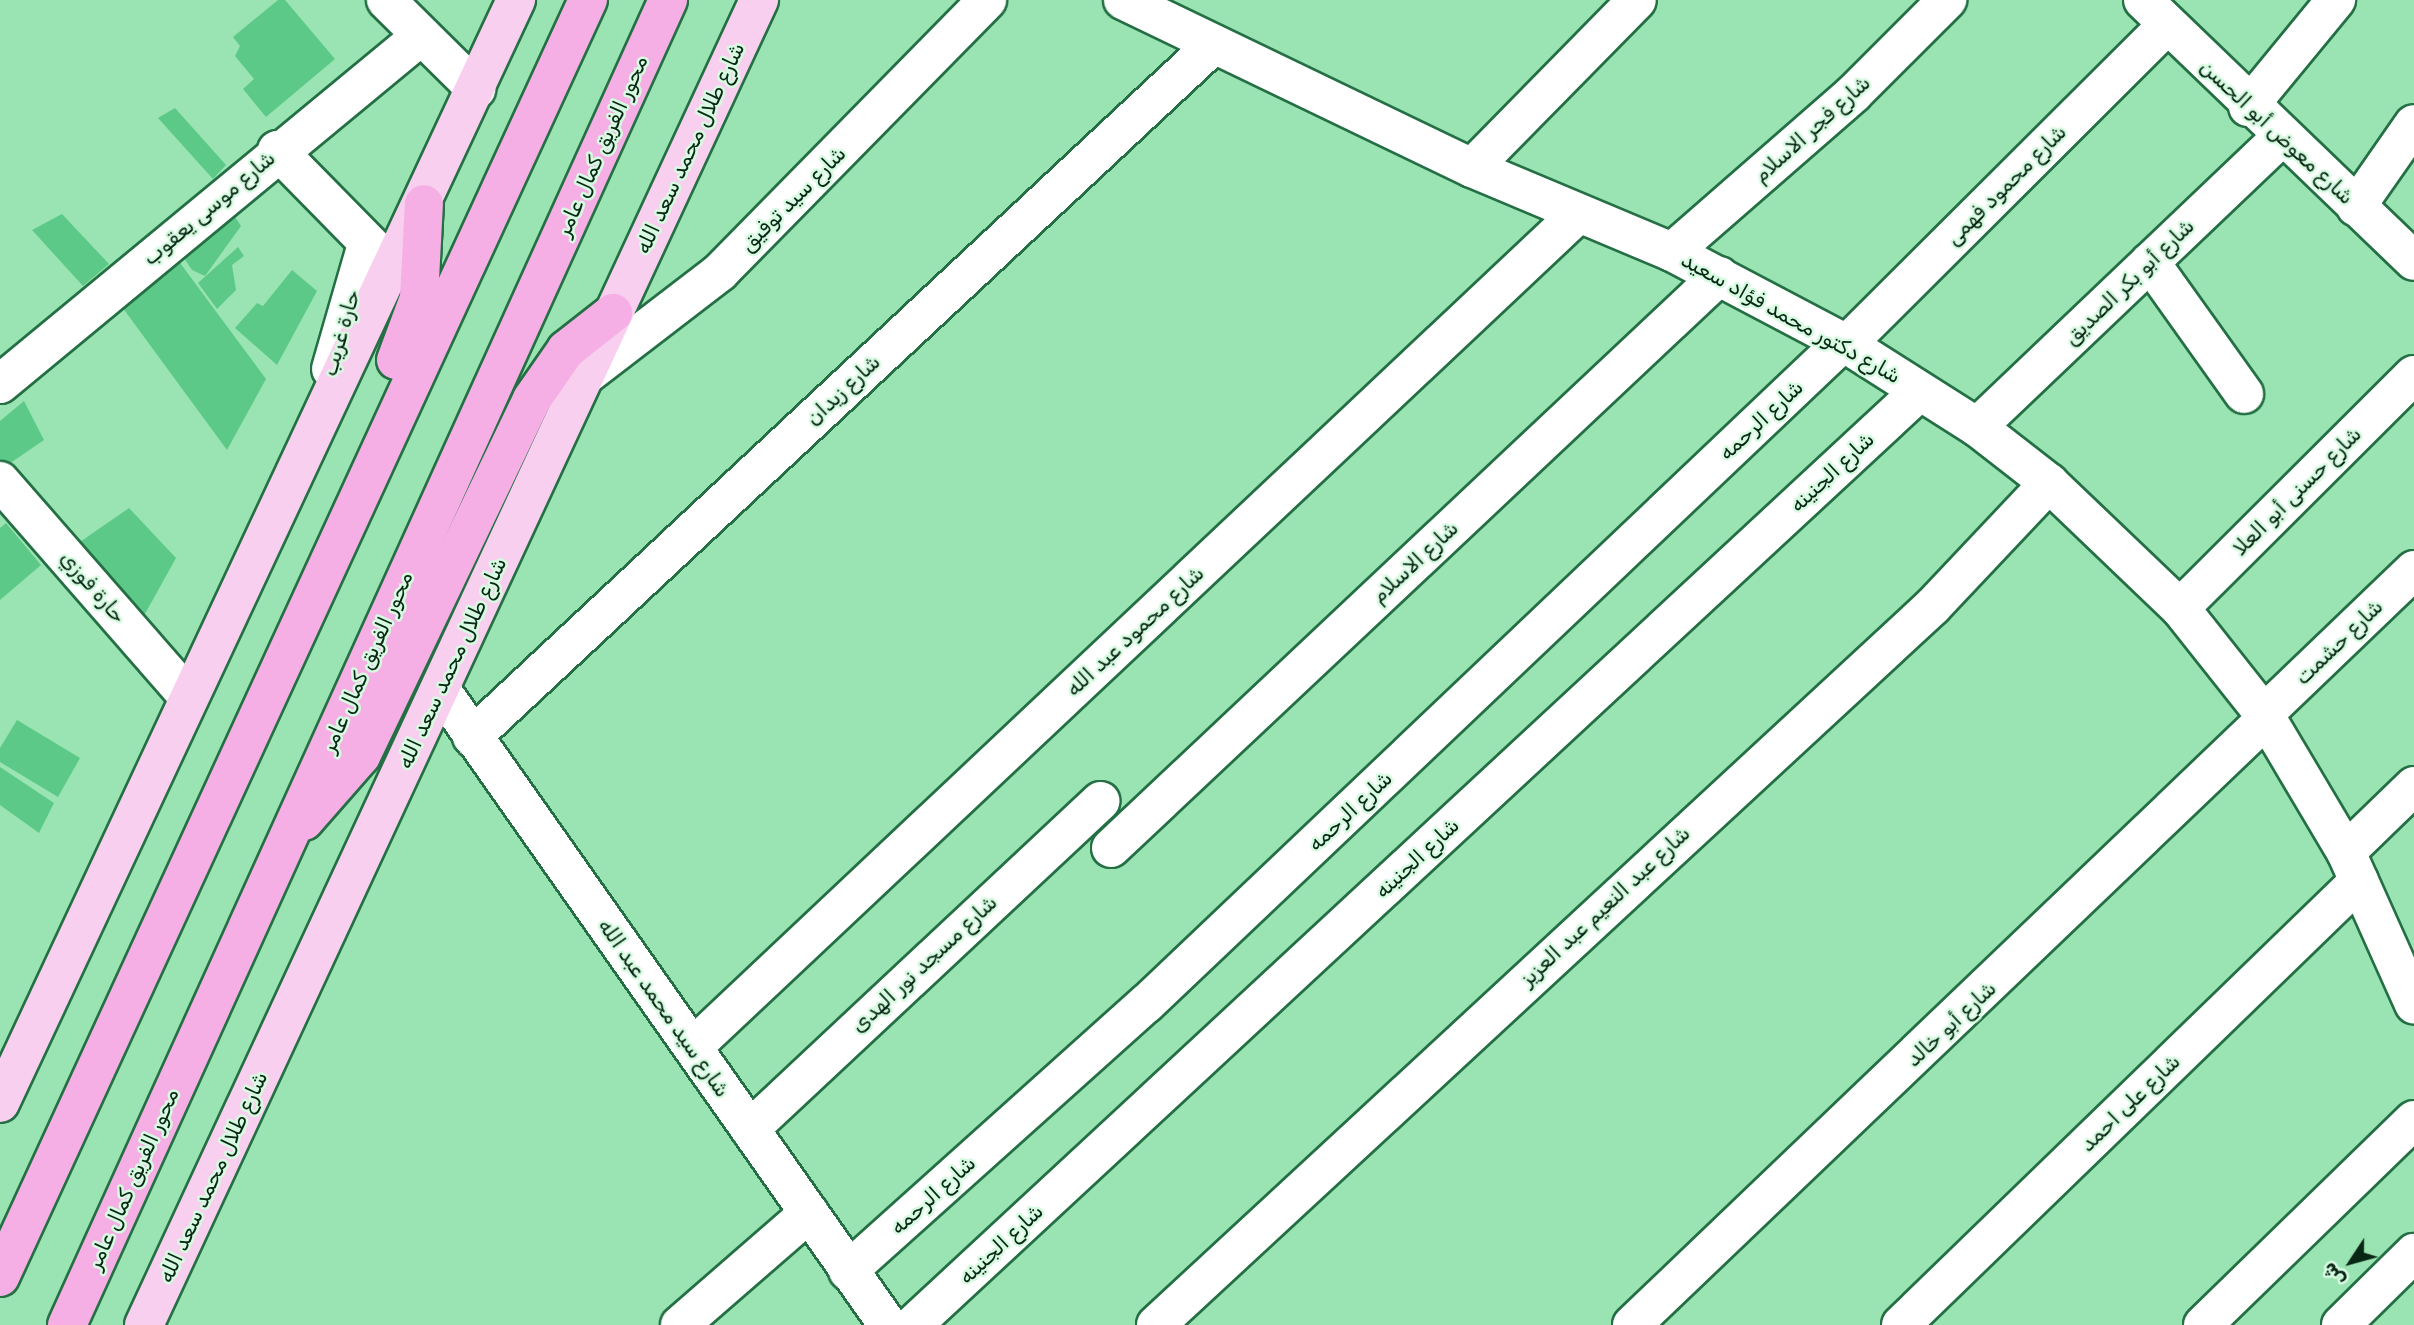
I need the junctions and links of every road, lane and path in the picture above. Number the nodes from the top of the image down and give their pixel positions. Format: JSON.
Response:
{"nodes":[{"id":1,"x":386,"y":0,"type":"edge"},
{"id":2,"x":516,"y":0,"type":"edge"},
{"id":3,"x":588,"y":0,"type":"edge"},
{"id":4,"x":668,"y":0,"type":"edge"},
{"id":5,"x":759,"y":0,"type":"edge"},
{"id":6,"x":987,"y":0,"type":"edge"},
{"id":7,"x":1123,"y":0,"type":"edge"},
{"id":8,"x":1637,"y":0,"type":"edge"},
{"id":9,"x":1947,"y":0,"type":"edge"},
{"id":10,"x":2336,"y":0,"type":"edge"},
{"id":11,"x":2155,"y":13,"type":"edge"},
{"id":12,"x":421,"y":36,"type":"junction"},
{"id":13,"x":1214,"y":44,"type":"junction"},
{"id":14,"x":476,"y":89,"type":"junction"},
{"id":15,"x":2248,"y":107,"type":"junction"},
{"id":16,"x":2414,"y":124,"type":"edge"},
{"id":17,"x":2281,"y":137,"type":"junction"},
{"id":18,"x":277,"y":150,"type":"junction"},
{"id":19,"x":1472,"y":167,"type":"junction"},
{"id":20,"x":424,"y":204,"type":"junction"},
{"id":21,"x":2356,"y":207,"type":"junction"},
{"id":22,"x":1578,"y":214,"type":"junction"},
{"id":23,"x":1672,"y":252,"type":"junction"},
{"id":24,"x":381,"y":256,"type":"junction"},
{"id":25,"x":2414,"y":261,"type":"edge"},
{"id":26,"x":2150,"y":262,"type":"junction"},
{"id":27,"x":1719,"y":276,"type":"junction"},
{"id":28,"x":613,"y":313,"type":"junction"},
{"id":29,"x":1845,"y":343,"type":"junction"},
{"id":30,"x":2414,"y":375,"type":"edge"},
{"id":31,"x":582,"y":378,"type":"junction"},
{"id":32,"x":0,"y":384,"type":"edge"},
{"id":33,"x":1920,"y":391,"type":"junction"},
{"id":34,"x":2245,"y":394,"type":"dead end"},
{"id":35,"x":1977,"y":427,"type":"junction"},
{"id":36,"x":0,"y":481,"type":"edge"},
{"id":37,"x":2049,"y":484,"type":"junction"},
{"id":38,"x":2414,"y":570,"type":"edge"},
{"id":39,"x":2180,"y":608,"type":"junction"},
{"id":40,"x":441,"y":690,"type":"junction"},
{"id":41,"x":186,"y":694,"type":"junction"},
{"id":42,"x":2265,"y":716,"type":"junction"},
{"id":43,"x":471,"y":737,"type":"junction"},
{"id":44,"x":227,"y":783,"type":"junction"},
{"id":45,"x":2414,"y":786,"type":"edge"},
{"id":46,"x":1100,"y":802,"type":"dead end"},
{"id":47,"x":290,"y":832,"type":"junction"},
{"id":48,"x":1111,"y":848,"type":"dead end"},
{"id":49,"x":2352,"y":866,"type":"junction"},
{"id":50,"x":2414,"y":1004,"type":"edge"},
{"id":51,"x":693,"y":1047,"type":"junction"},
{"id":52,"x":0,"y":1102,"type":"edge"},
{"id":53,"x":2414,"y":1120,"type":"edge"},
{"id":54,"x":750,"y":1129,"type":"junction"},
{"id":55,"x":809,"y":1213,"type":"junction"},
{"id":56,"x":2414,"y":1253,"type":"edge"},
{"id":57,"x":848,"y":1271,"type":"junction"},
{"id":58,"x":0,"y":1277,"type":"edge"},
{"id":59,"x":67,"y":1325,"type":"edge"},
{"id":60,"x":144,"y":1325,"type":"edge"},
{"id":61,"x":680,"y":1325,"type":"edge"},
{"id":62,"x":888,"y":1325,"type":"edge"},
{"id":63,"x":914,"y":1325,"type":"edge"},
{"id":64,"x":1156,"y":1325,"type":"edge"},
{"id":65,"x":1632,"y":1325,"type":"edge"},
{"id":66,"x":1901,"y":1325,"type":"edge"},
{"id":67,"x":2203,"y":1325,"type":"edge"},
{"id":68,"x":2341,"y":1325,"type":"edge"}],
"edges":[{"from":1,"to":12,"type":"street"},
{"from":2,"to":14,"type":"main road"},
{"from":3,"to":44,"type":"highway"},
{"from":4,"to":47,"type":"highway","name":"محور الفريق كمال عامر"},
{"from":5,"to":28,"type":"main road","name":"شارع طلال محمد سعد الله"},
{"from":6,"to":31,"type":"street","name":"شارع سيد توفيق"},
{"from":7,"to":13,"type":"street","name":"شارع دكتور محمد فؤاد سعيد"},
{"from":8,"to":19,"type":"street"},
{"from":9,"to":23,"type":"street","name":"شارع فجر الاسلام"},
{"from":10,"to":15,"type":"street"},
{"from":11,"to":15,"type":"street","name":"شارع معوض أبو الحسن"},
{"from":11,"to":29,"type":"street","name":"شارع محمود فهمى"},
{"from":12,"to":14,"type":"street"},
{"from":12,"to":18,"type":"street","name":"شارع موسى يعقوب"},
{"from":13,"to":19,"type":"street","name":"شارع دكتور محمد فؤاد سعيد"},
{"from":13,"to":43,"type":"street","name":"شارع زيدان"},
{"from":14,"to":20,"type":"main road"},
{"from":15,"to":17,"type":"street","name":"شارع معوض أبو الحسن"},
{"from":16,"to":21,"type":"street"},
{"from":17,"to":21,"type":"street","name":"شارع معوض أبو الحسن"},
{"from":17,"to":26,"type":"street","name":"شارع أبو بكر الصديق"},
{"from":18,"to":24,"type":"street"},
{"from":18,"to":32,"type":"street","name":"شارع موسى يعقوب"},
{"from":19,"to":22,"type":"street","name":"شارع دكتور محمد فؤاد سعيد"},
{"from":20,"to":24,"type":"main road"},
{"from":20,"to":44,"type":"highway"},
{"from":21,"to":25,"type":"street","name":"شارع معوض أبو الحسن"},
{"from":22,"to":23,"type":"street","name":"شارع دكتور محمد فؤاد سعيد"},
{"from":22,"to":51,"type":"street","name":"شارع محمود عبد الله"},
{"from":23,"to":27,"type":"street","name":"شارع دكتور محمد فؤاد سعيد"},
{"from":24,"to":41,"type":"main road"},
{"from":26,"to":34,"type":"street"},
{"from":26,"to":35,"type":"street","name":"شارع أبو بكر الصديق"},
{"from":27,"to":29,"type":"street","name":"شارع دكتور محمد فؤاد سعيد"},
{"from":27,"to":48,"type":"street","name":"شارع الاسلام"},
{"from":28,"to":31,"type":"main road","name":"شارع طلال محمد سعد الله"},
{"from":28,"to":47,"type":"highway"},
{"from":29,"to":33,"type":"street","name":"شارع دكتور محمد فؤاد سعيد"},
{"from":29,"to":57,"type":"street","name":"شارع الرحمه"},
{"from":30,"to":39,"type":"street","name":"شارع حسنى أبو العلا"},
{"from":31,"to":40,"type":"main road","name":"شارع طلال محمد سعد الله"},
{"from":33,"to":35,"type":"street","name":"شارع دكتور محمد فؤاد سعيد"},
{"from":33,"to":63,"type":"street","name":"شارع الجنينه"},
{"from":35,"to":37,"type":"street","name":"شارع دكتور محمد فؤاد سعيد"},
{"from":36,"to":41,"type":"street","name":"حارة فوزي"},
{"from":37,"to":39,"type":"street","name":"شارع دكتور محمد فؤاد سعيد"},
{"from":37,"to":64,"type":"street","name":"شارع عبد النعيم عبد العزيز"},
{"from":38,"to":42,"type":"street","name":"شارع حشمت"},
{"from":39,"to":42,"type":"street","name":"شارع دكتور محمد فؤاد سعيد"},
{"from":40,"to":43,"type":"street","name":"شارع سيد محمد عبد الله"},
{"from":40,"to":60,"type":"main road","name":"شارع طلال محمد سعد الله"},
{"from":41,"to":52,"type":"main road"},
{"from":42,"to":49,"type":"street","name":"شارع دكتور محمد فؤاد سعيد"},
{"from":42,"to":65,"type":"street","name":"شارع أبو خالد"},
{"from":43,"to":51,"type":"street","name":"شارع سيد محمد عبد الله"},
{"from":44,"to":58,"type":"highway"},
{"from":45,"to":49,"type":"street","name":"شارع على احمد"},
{"from":46,"to":54,"type":"street","name":"شارع مسجد نور الهدى"},
{"from":47,"to":59,"type":"highway","name":"محور الفريق كمال عامر"},
{"from":49,"to":50,"type":"street","name":"شارع دكتور محمد فؤاد سعيد"},
{"from":49,"to":66,"type":"street","name":"شارع على احمد"},
{"from":51,"to":54,"type":"street","name":"شارع سيد محمد عبد الله"},
{"from":53,"to":67,"type":"street"},
{"from":54,"to":55,"type":"street","name":"شارع سيد محمد عبد الله"},
{"from":55,"to":57,"type":"street","name":"شارع سيد محمد عبد الله"},
{"from":55,"to":61,"type":"street"},
{"from":56,"to":68,"type":"street"},
{"from":57,"to":62,"type":"street","name":"شارع سيد محمد عبد الله"}]}
